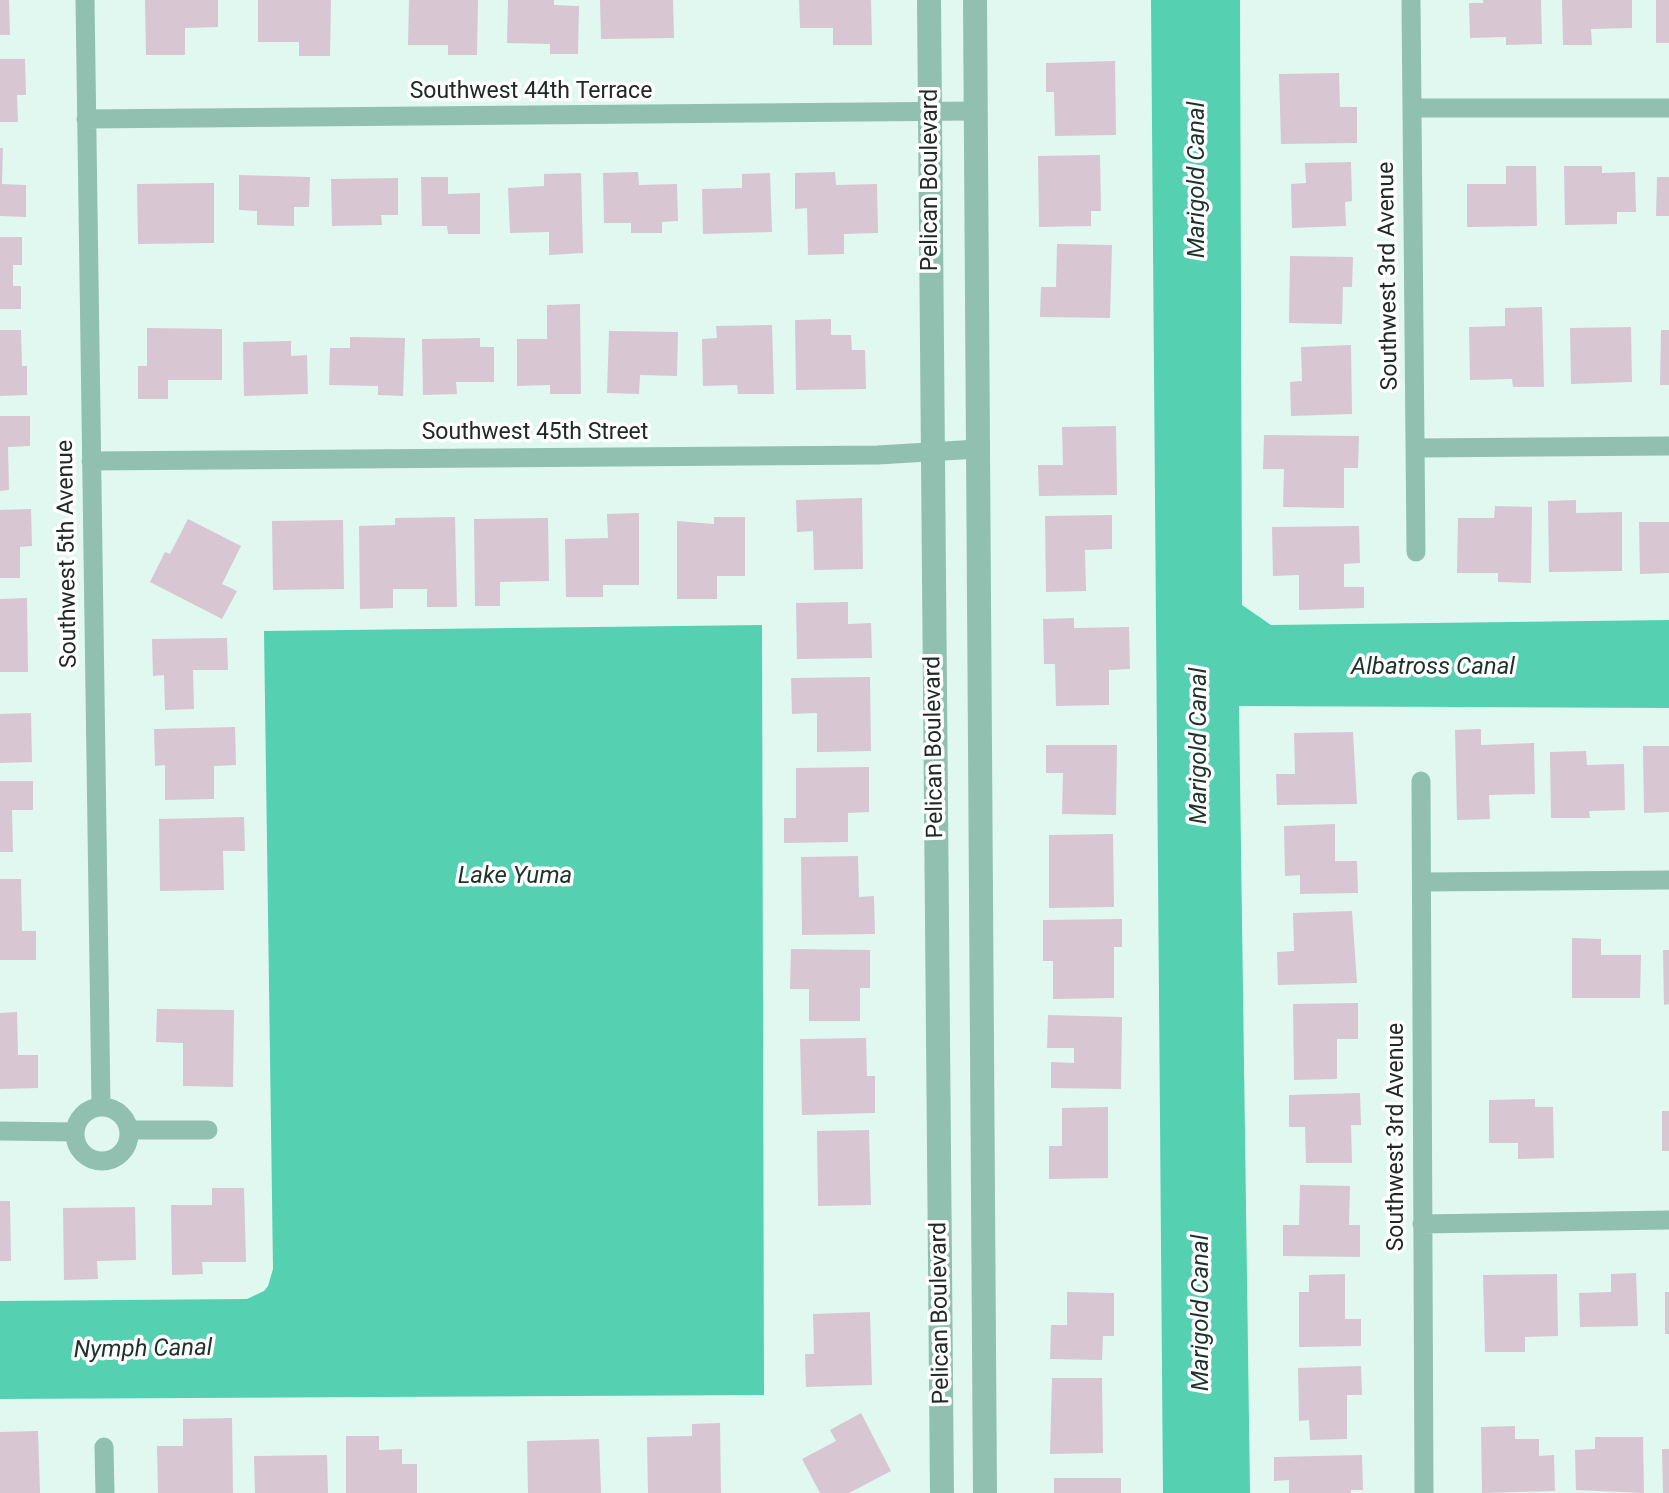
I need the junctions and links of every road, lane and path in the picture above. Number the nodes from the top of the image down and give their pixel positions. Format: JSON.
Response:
{"nodes":[{"id":1,"x":85,"y":0,"type":"edge"},
{"id":2,"x":929,"y":0,"type":"edge"},
{"id":3,"x":975,"y":0,"type":"edge"},
{"id":4,"x":1411,"y":0,"type":"edge"},
{"id":5,"x":1412,"y":108,"type":"junction"},
{"id":6,"x":1669,"y":108,"type":"edge"},
{"id":7,"x":975,"y":111,"type":"junction"},
{"id":8,"x":930,"y":113,"type":"junction"},
{"id":9,"x":86,"y":119,"type":"junction"},
{"id":10,"x":1669,"y":446,"type":"edge"},
{"id":11,"x":1415,"y":448,"type":"junction"},
{"id":12,"x":978,"y":449,"type":"junction"},
{"id":13,"x":933,"y":453,"type":"junction"},
{"id":14,"x":92,"y":461,"type":"junction"},
{"id":15,"x":1416,"y":552,"type":"dead end"},
{"id":16,"x":1421,"y":781,"type":"dead end"},
{"id":17,"x":1669,"y":880,"type":"edge"},
{"id":18,"x":1423,"y":883,"type":"junction"},
{"id":19,"x":101,"y":1107,"type":"junction"},
{"id":20,"x":129,"y":1130,"type":"junction"},
{"id":21,"x":208,"y":1130,"type":"dead end"},
{"id":22,"x":0,"y":1131,"type":"edge"},
{"id":23,"x":75,"y":1132,"type":"junction"},
{"id":24,"x":1669,"y":1220,"type":"edge"},
{"id":25,"x":1422,"y":1224,"type":"junction"},
{"id":26,"x":104,"y":1447,"type":"dead end"},
{"id":27,"x":105,"y":1493,"type":"edge"},
{"id":28,"x":942,"y":1493,"type":"edge"},
{"id":29,"x":985,"y":1493,"type":"edge"},
{"id":30,"x":1424,"y":1493,"type":"edge"}],
"edges":[{"from":1,"to":9,"type":"street","name":"Southwest 5th Avenue"},
{"from":2,"to":8,"type":"street","name":"Pelican Boulevard"},
{"from":3,"to":7,"type":"street","name":"Pelican Boulevard"},
{"from":4,"to":5,"type":"street","name":"Southwest 3rd Avenue"},
{"from":5,"to":6,"type":"street"},
{"from":5,"to":11,"type":"street","name":"Southwest 3rd Avenue"},
{"from":7,"to":8,"type":"street","name":"Southwest 44th Terrace"},
{"from":7,"to":12,"type":"street","name":"Pelican Boulevard"},
{"from":8,"to":9,"type":"street","name":"Southwest 44th Terrace"},
{"from":8,"to":13,"type":"street","name":"Pelican Boulevard"},
{"from":9,"to":14,"type":"street","name":"Southwest 5th Avenue"},
{"from":10,"to":11,"type":"street"},
{"from":11,"to":15,"type":"street","name":"Southwest 3rd Avenue"},
{"from":12,"to":13,"type":"street","name":"Southwest 45th Street"},
{"from":12,"to":29,"type":"street","name":"Pelican Boulevard"},
{"from":13,"to":14,"type":"street","name":"Southwest 45th Street"},
{"from":13,"to":28,"type":"street","name":"Pelican Boulevard"},
{"from":14,"to":19,"type":"street","name":"Southwest 5th Avenue"},
{"from":16,"to":18,"type":"street","name":"Southwest 3rd Avenue"},
{"from":17,"to":18,"type":"street"},
{"from":18,"to":25,"type":"street","name":"Southwest 3rd Avenue"},
{"from":19,"to":20,"type":"street"},
{"from":19,"to":23,"type":"street"},
{"from":20,"to":21,"type":"street"},
{"from":20,"to":23,"type":"street"},
{"from":22,"to":23,"type":"street"},
{"from":24,"to":25,"type":"street"},
{"from":25,"to":30,"type":"street","name":"Southwest 3rd Avenue"},
{"from":26,"to":27,"type":"street"}]}
